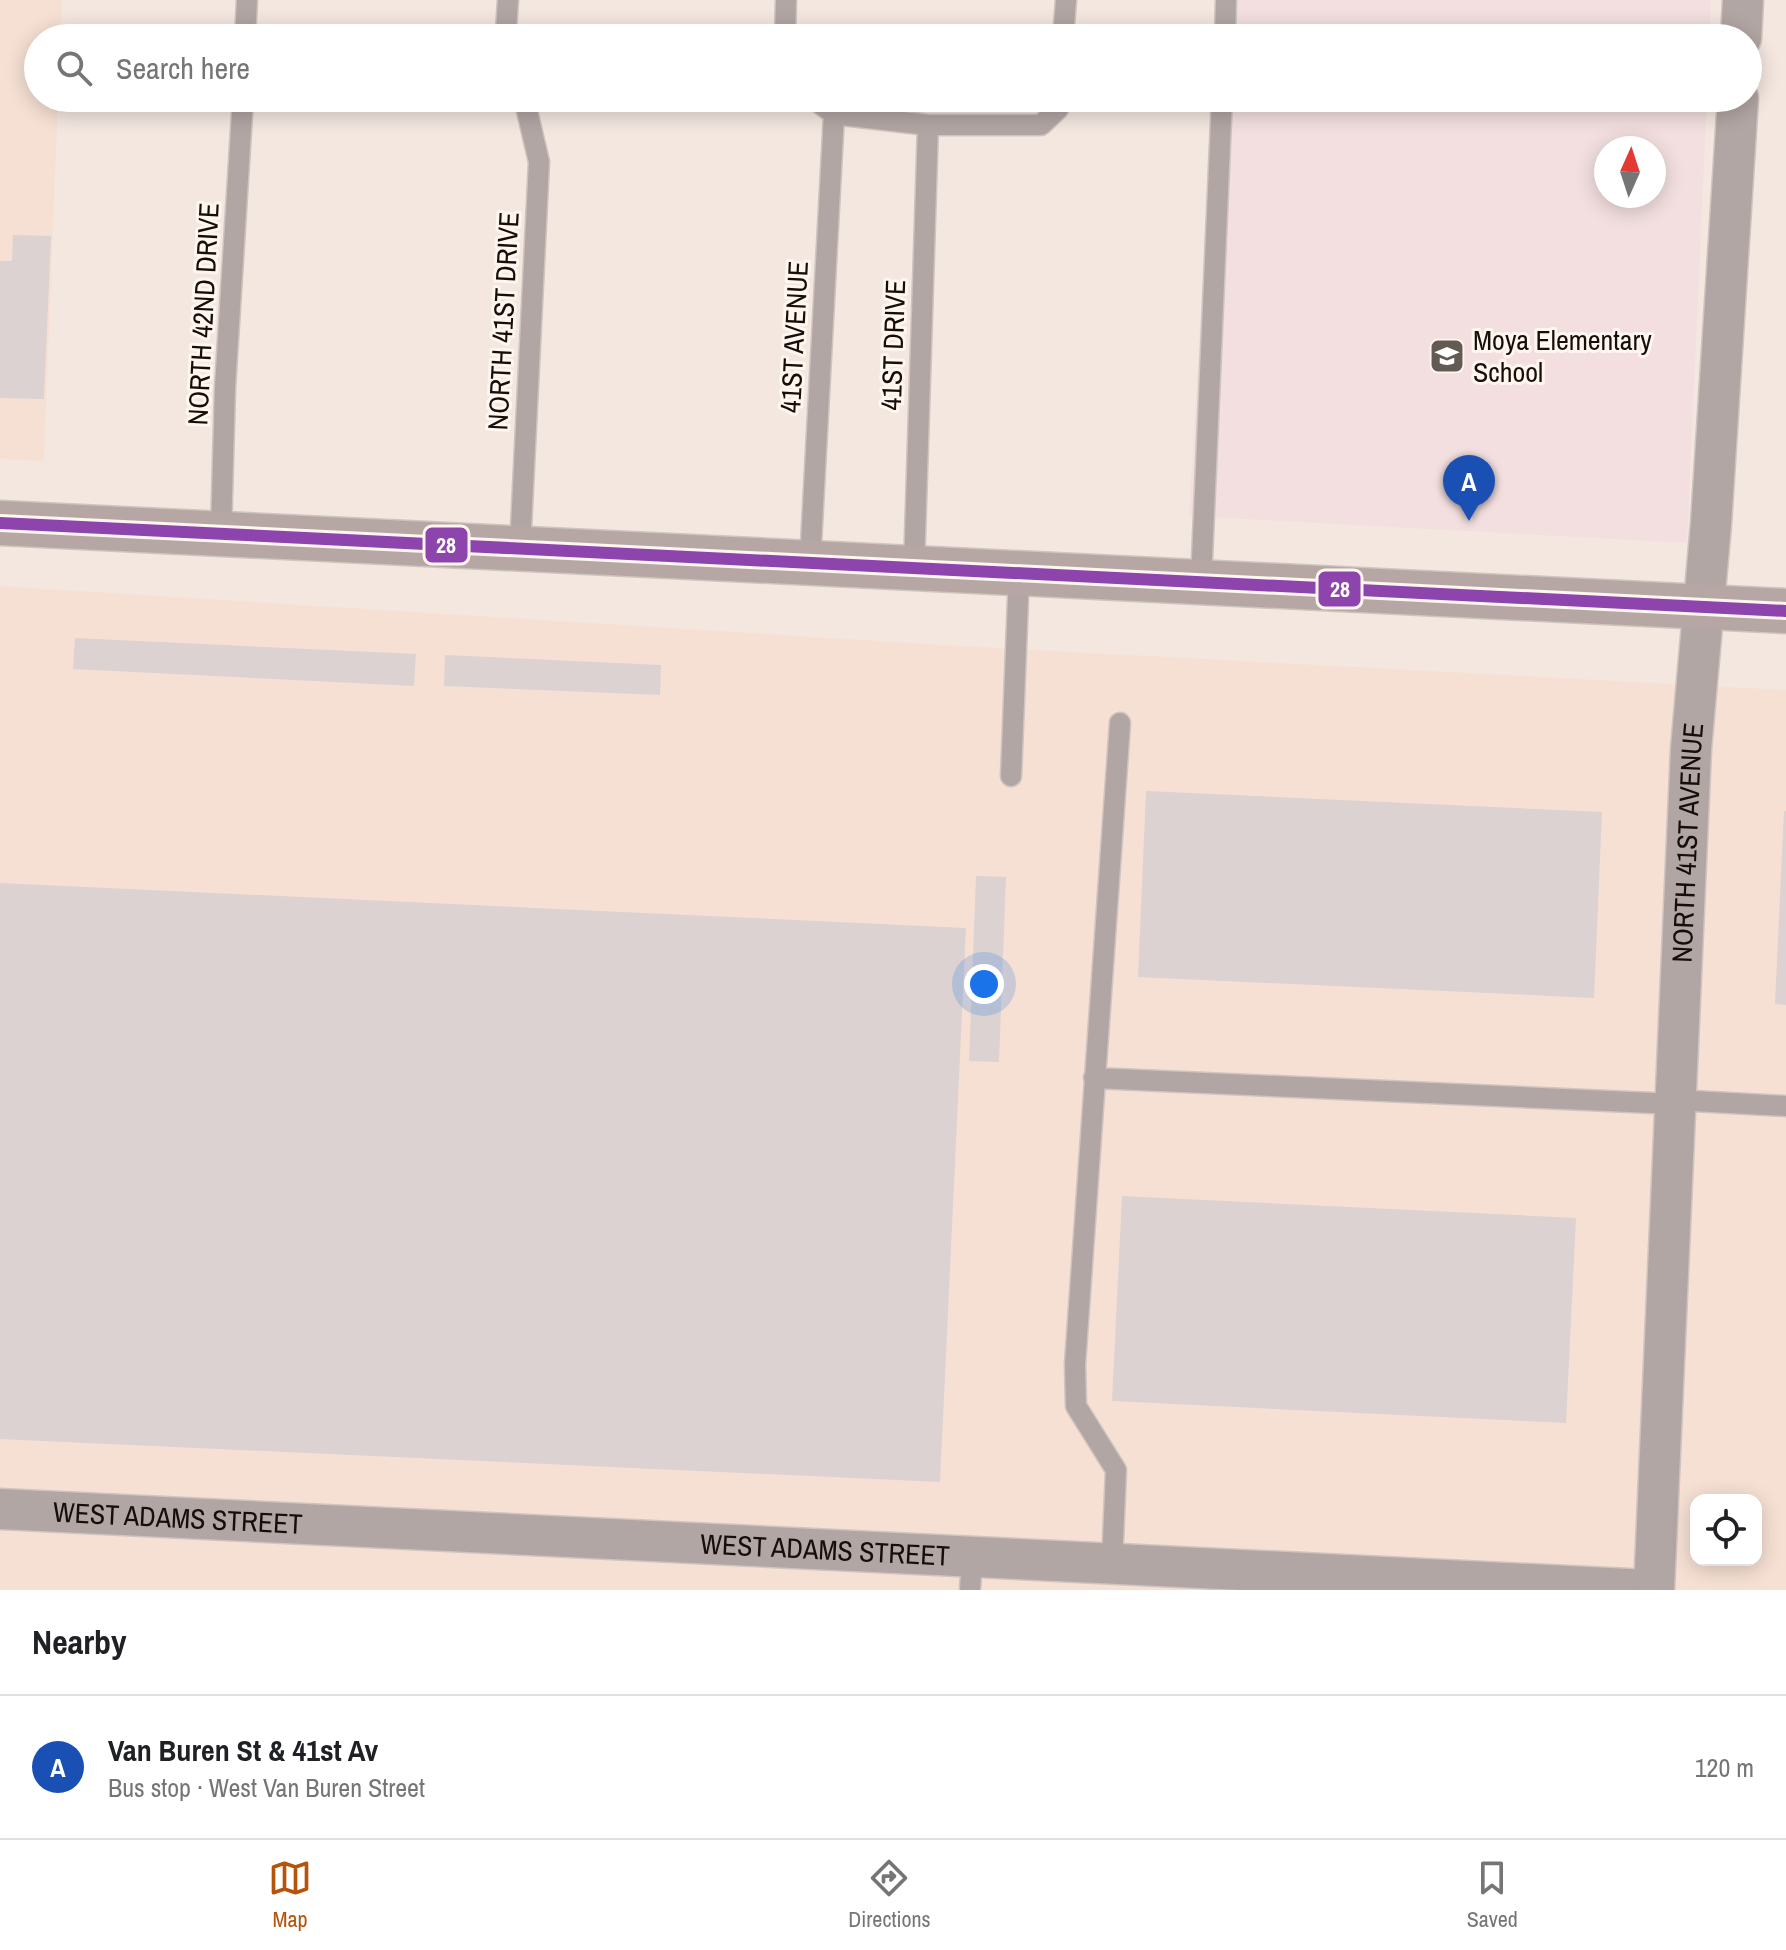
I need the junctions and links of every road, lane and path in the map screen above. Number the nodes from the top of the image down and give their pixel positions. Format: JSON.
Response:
{"nodes":[{"id":1,"x":247,"y":0,"type":"edge"},
{"id":2,"x":508,"y":0,"type":"edge"},
{"id":3,"x":786,"y":0,"type":"edge"},
{"id":4,"x":1066,"y":0,"type":"edge"},
{"id":5,"x":1226,"y":0,"type":"edge"},
{"id":6,"x":1743,"y":0,"type":"edge"},
{"id":7,"x":246,"y":24,"type":"edge"},
{"id":8,"x":506,"y":24,"type":"edge"},
{"id":9,"x":785,"y":24,"type":"edge"},
{"id":10,"x":1064,"y":24,"type":"edge"},
{"id":11,"x":1225,"y":24,"type":"edge"},
{"id":12,"x":1742,"y":24,"type":"edge"},
{"id":13,"x":242,"y":112,"type":"edge"},
{"id":14,"x":527,"y":112,"type":"edge"},
{"id":15,"x":831,"y":112,"type":"edge"},
{"id":16,"x":1055,"y":112,"type":"edge"},
{"id":17,"x":1221,"y":112,"type":"edge"},
{"id":18,"x":1737,"y":112,"type":"edge"},
{"id":19,"x":834,"y":114,"type":"junction"},
{"id":20,"x":928,"y":125,"type":"junction"},
{"id":21,"x":0,"y":523,"type":"edge"},
{"id":22,"x":221,"y":534,"type":"junction"},
{"id":23,"x":520,"y":548,"type":"junction"},
{"id":24,"x":810,"y":563,"type":"junction"},
{"id":25,"x":914,"y":568,"type":"junction"},
{"id":26,"x":1019,"y":573,"type":"junction"},
{"id":27,"x":1201,"y":582,"type":"junction"},
{"id":28,"x":1704,"y":607,"type":"junction"},
{"id":29,"x":1786,"y":611,"type":"edge"},
{"id":30,"x":1120,"y":723,"type":"dead end"},
{"id":31,"x":1011,"y":776,"type":"dead end"},
{"id":32,"x":1094,"y":1078,"type":"junction"},
{"id":33,"x":1675,"y":1102,"type":"junction"},
{"id":34,"x":1786,"y":1106,"type":"edge"},
{"id":35,"x":0,"y":1509,"type":"edge"},
{"id":36,"x":1112,"y":1564,"type":"junction"},
{"id":37,"x":971,"y":1574,"type":"edge"},
{"id":38,"x":1168,"y":1578,"type":"edge"},
{"id":39,"x":1651,"y":1590,"type":"edge"}],
"edges":[{"from":1,"to":7,"type":"lane"},
{"from":2,"to":8,"type":"lane"},
{"from":3,"to":9,"type":"lane"},
{"from":4,"to":10,"type":"lane"},
{"from":5,"to":11,"type":"lane"},
{"from":6,"to":12,"type":"street"},
{"from":13,"to":22,"type":"lane","name":"NORTH 42ND DRIVE"},
{"from":14,"to":23,"type":"lane","name":"NORTH 41ST DRIVE"},
{"from":15,"to":19,"type":"lane"},
{"from":16,"to":20,"type":"lane"},
{"from":17,"to":27,"type":"lane"},
{"from":18,"to":28,"type":"street","name":"NORTH 41ST AVENUE"},
{"from":19,"to":20,"type":"lane"},
{"from":19,"to":24,"type":"lane","name":"41ST AVENUE"},
{"from":20,"to":25,"type":"lane","name":"41ST DRIVE"},
{"from":21,"to":22,"type":"main road"},
{"from":22,"to":23,"type":"main road"},
{"from":23,"to":24,"type":"main road"},
{"from":24,"to":25,"type":"main road"},
{"from":25,"to":26,"type":"main road"},
{"from":26,"to":27,"type":"main road"},
{"from":26,"to":31,"type":"lane"},
{"from":27,"to":28,"type":"main road"},
{"from":28,"to":29,"type":"main road"},
{"from":28,"to":33,"type":"street","name":"NORTH 41ST AVENUE"},
{"from":30,"to":32,"type":"lane"},
{"from":32,"to":33,"type":"lane"},
{"from":32,"to":36,"type":"lane"},
{"from":33,"to":34,"type":"lane"},
{"from":33,"to":39,"type":"street","name":"NORTH 41ST AVENUE"},
{"from":35,"to":37,"type":"street","name":"WEST ADAMS STREET"},
{"from":36,"to":37,"type":"street","name":"WEST ADAMS STREET"},
{"from":36,"to":38,"type":"street","name":"WEST ADAMS STREET"},
{"from":38,"to":39,"type":"street","name":"WEST ADAMS STREET"}]}
